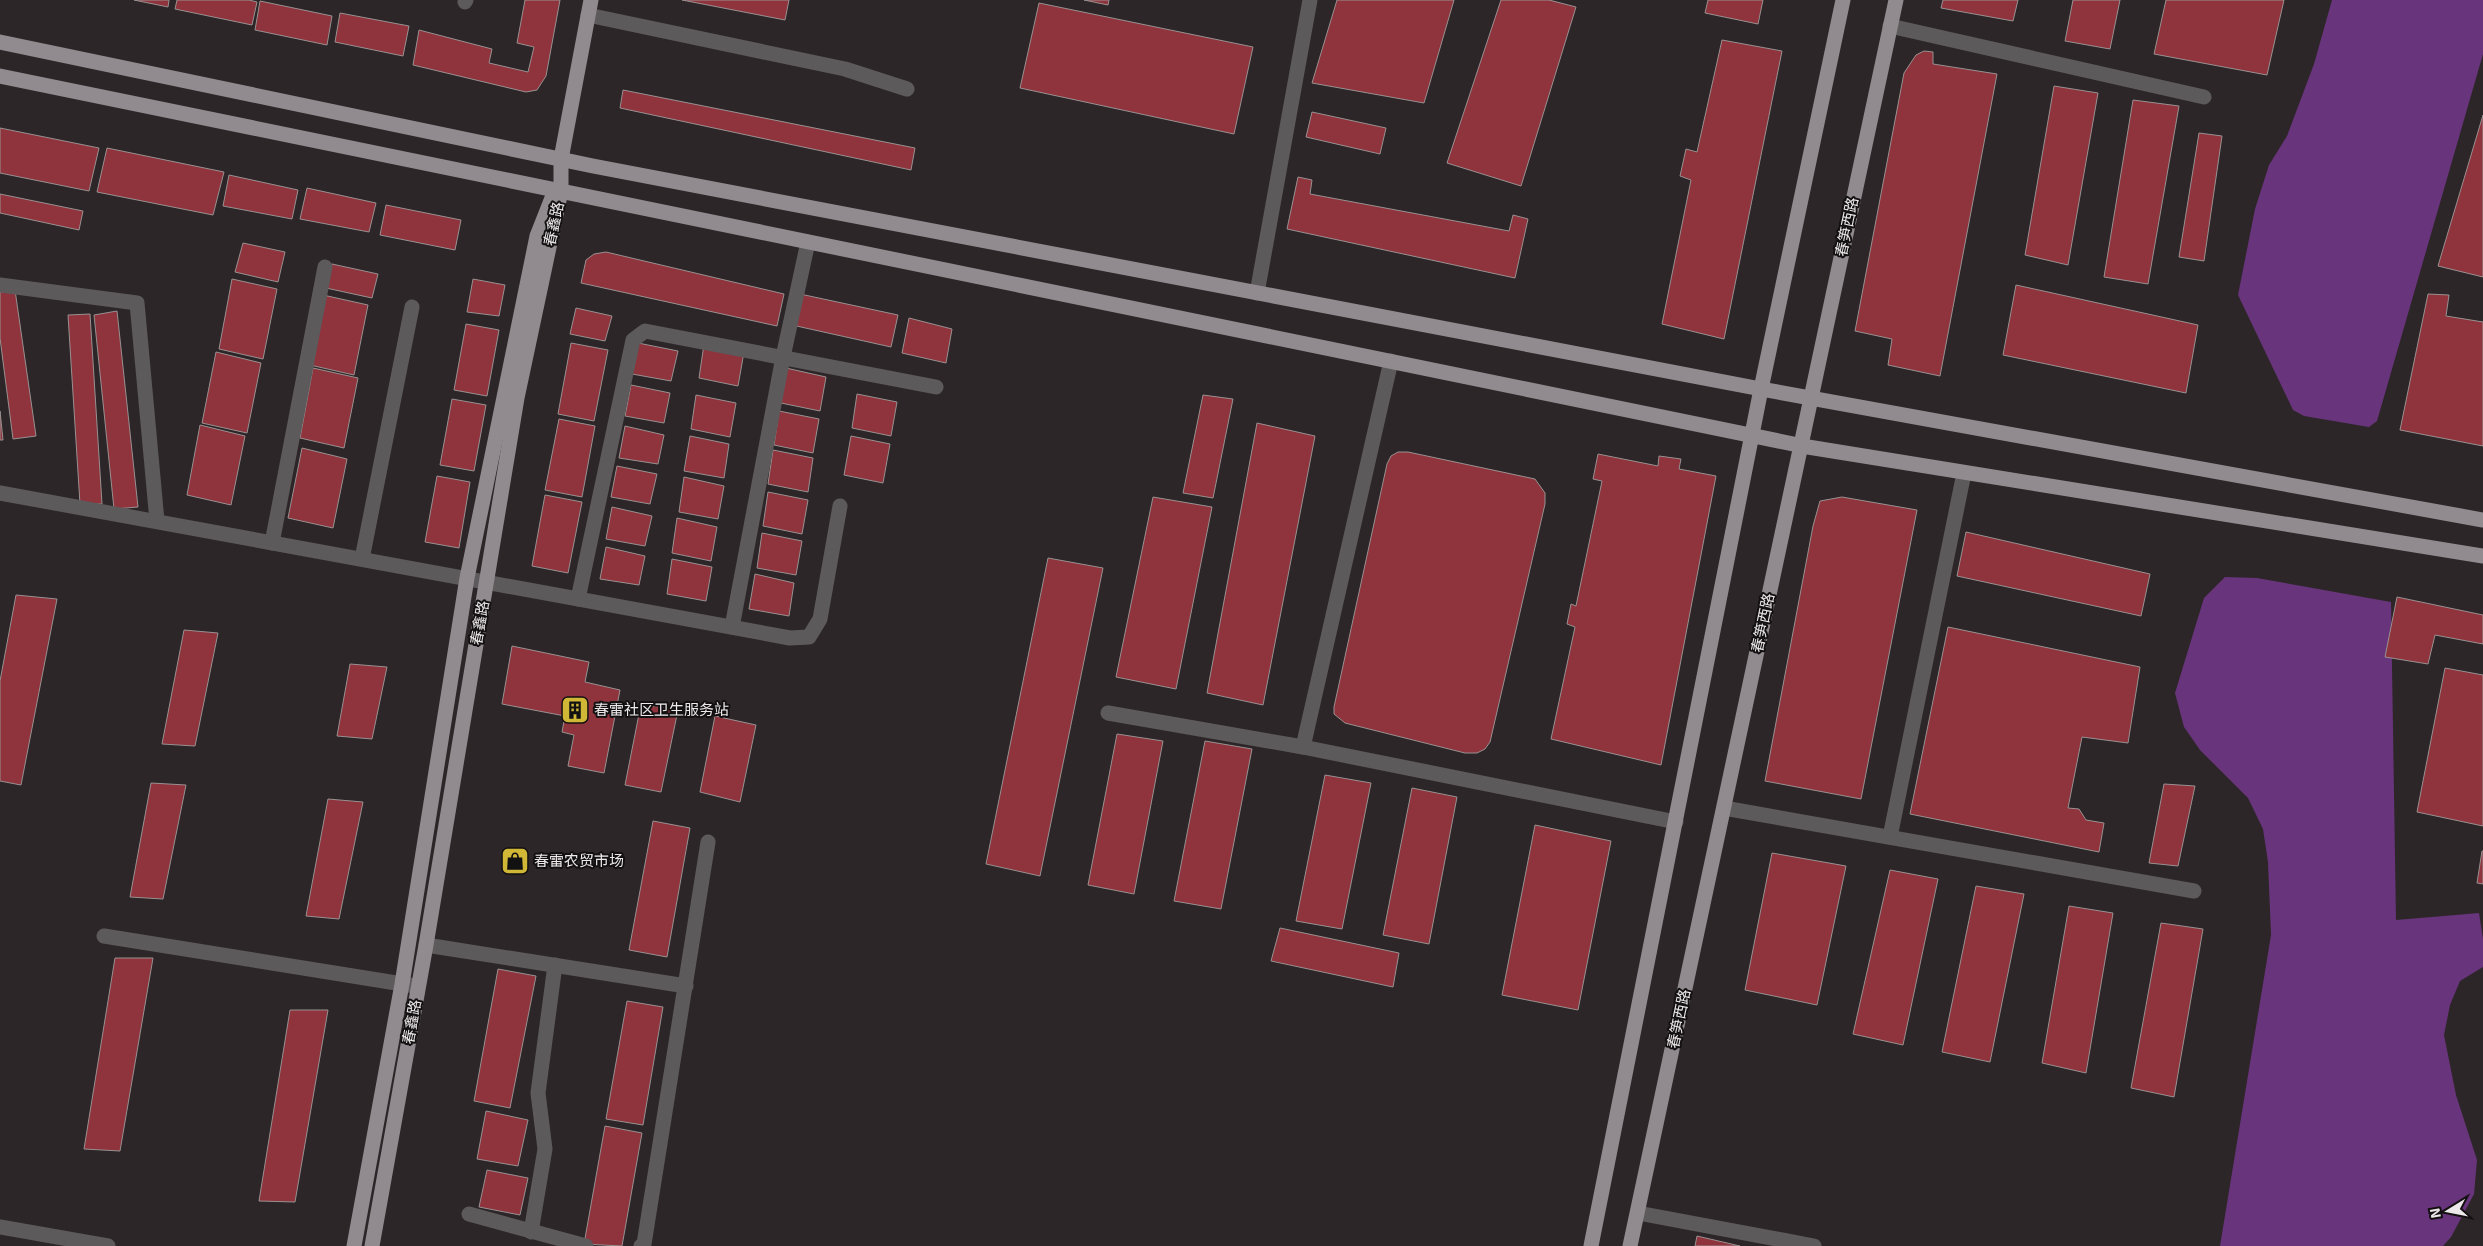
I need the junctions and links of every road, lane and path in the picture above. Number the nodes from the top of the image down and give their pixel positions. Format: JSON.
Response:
{"nodes":[{"id":1,"x":1310,"y":0,"type":"edge"},
{"id":2,"x":1843,"y":0,"type":"edge"},
{"id":3,"x":1896,"y":0,"type":"edge"},
{"id":4,"x":589,"y":7,"type":"edge"},
{"id":5,"x":1890,"y":26,"type":"junction"},
{"id":6,"x":0,"y":42,"type":"edge"},
{"id":7,"x":0,"y":76,"type":"edge"},
{"id":8,"x":907,"y":89,"type":"dead end"},
{"id":9,"x":2204,"y":96,"type":"dead end"},
{"id":10,"x":561,"y":159,"type":"junction"},
{"id":11,"x":558,"y":190,"type":"junction"},
{"id":12,"x":808,"y":242,"type":"junction"},
{"id":13,"x":325,"y":266,"type":"dead end"},
{"id":14,"x":0,"y":285,"type":"edge"},
{"id":15,"x":1257,"y":293,"type":"junction"},
{"id":16,"x":412,"y":307,"type":"dead end"},
{"id":17,"x":783,"y":357,"type":"junction"},
{"id":18,"x":1392,"y":362,"type":"junction"},
{"id":19,"x":936,"y":387,"type":"dead end"},
{"id":20,"x":1761,"y":389,"type":"junction"},
{"id":21,"x":1811,"y":398,"type":"junction"},
{"id":22,"x":1753,"y":436,"type":"junction"},
{"id":23,"x":1801,"y":446,"type":"junction"},
{"id":24,"x":1964,"y":473,"type":"junction"},
{"id":25,"x":0,"y":493,"type":"edge"},
{"id":26,"x":840,"y":506,"type":"dead end"},
{"id":27,"x":2483,"y":520,"type":"edge"},
{"id":28,"x":157,"y":521,"type":"junction"},
{"id":29,"x":272,"y":543,"type":"junction"},
{"id":30,"x":2483,"y":556,"type":"edge"},
{"id":31,"x":362,"y":559,"type":"junction"},
{"id":32,"x":467,"y":578,"type":"junction"},
{"id":33,"x":487,"y":582,"type":"junction"},
{"id":34,"x":578,"y":599,"type":"junction"},
{"id":35,"x":732,"y":627,"type":"junction"},
{"id":36,"x":1108,"y":713,"type":"dead end"},
{"id":37,"x":1303,"y":746,"type":"junction"},
{"id":38,"x":1724,"y":808,"type":"junction"},
{"id":39,"x":1676,"y":822,"type":"junction"},
{"id":40,"x":1890,"y":837,"type":"junction"},
{"id":41,"x":708,"y":842,"type":"dead end"},
{"id":42,"x":2194,"y":891,"type":"dead end"},
{"id":43,"x":104,"y":936,"type":"dead end"},
{"id":44,"x":426,"y":945,"type":"junction"},
{"id":45,"x":555,"y":965,"type":"junction"},
{"id":46,"x":402,"y":984,"type":"junction"},
{"id":47,"x":686,"y":986,"type":"junction"},
{"id":48,"x":418,"y":987,"type":"junction"},
{"id":49,"x":1638,"y":1213,"type":"junction"},
{"id":50,"x":469,"y":1214,"type":"dead end"},
{"id":51,"x":0,"y":1227,"type":"edge"},
{"id":52,"x":531,"y":1232,"type":"junction"},
{"id":53,"x":108,"y":1246,"type":"edge"},
{"id":54,"x":354,"y":1246,"type":"edge"},
{"id":55,"x":372,"y":1246,"type":"edge"},
{"id":56,"x":586,"y":1246,"type":"edge"},
{"id":57,"x":641,"y":1246,"type":"edge"},
{"id":58,"x":1591,"y":1246,"type":"edge"},
{"id":59,"x":1630,"y":1246,"type":"edge"},
{"id":60,"x":1814,"y":1246,"type":"edge"}],
"edges":[{"from":1,"to":15,"type":"street"},
{"from":2,"to":20,"type":"main road"},
{"from":3,"to":5,"type":"main road","name":"春笋西路"},
{"from":4,"to":8,"type":"street"},
{"from":4,"to":10,"type":"main road","name":"春鑫路"},
{"from":5,"to":9,"type":"street"},
{"from":5,"to":21,"type":"main road","name":"春笋西路"},
{"from":6,"to":10,"type":"main road"},
{"from":7,"to":11,"type":"main road"},
{"from":10,"to":11,"type":"main road","name":"春鑫路"},
{"from":10,"to":15,"type":"main road"},
{"from":11,"to":12,"type":"main road"},
{"from":11,"to":32,"type":"main road","name":"春鑫路"},
{"from":11,"to":33,"type":"main road","name":"春鑫路"},
{"from":12,"to":17,"type":"street"},
{"from":12,"to":18,"type":"main road"},
{"from":13,"to":29,"type":"street"},
{"from":14,"to":28,"type":"street"},
{"from":15,"to":20,"type":"main road"},
{"from":16,"to":31,"type":"street"},
{"from":17,"to":19,"type":"street"},
{"from":17,"to":34,"type":"street"},
{"from":17,"to":35,"type":"street"},
{"from":18,"to":22,"type":"main road"},
{"from":18,"to":37,"type":"street"},
{"from":20,"to":21,"type":"main road"},
{"from":20,"to":22,"type":"main road"},
{"from":21,"to":23,"type":"main road","name":"春笋西路"},
{"from":21,"to":27,"type":"main road"},
{"from":22,"to":23,"type":"main road"},
{"from":22,"to":39,"type":"main road"},
{"from":23,"to":24,"type":"main road"},
{"from":23,"to":38,"type":"main road","name":"春笋西路"},
{"from":24,"to":30,"type":"main road"},
{"from":24,"to":40,"type":"street"},
{"from":25,"to":28,"type":"street"},
{"from":26,"to":35,"type":"street"},
{"from":28,"to":29,"type":"street"},
{"from":29,"to":31,"type":"street"},
{"from":31,"to":32,"type":"street"},
{"from":32,"to":33,"type":"street"},
{"from":32,"to":46,"type":"main road","name":"春鑫路"},
{"from":33,"to":34,"type":"street"},
{"from":33,"to":44,"type":"main road","name":"春鑫路"},
{"from":34,"to":35,"type":"street"},
{"from":36,"to":37,"type":"street"},
{"from":37,"to":39,"type":"street"},
{"from":38,"to":40,"type":"street"},
{"from":38,"to":49,"type":"main road","name":"春笋西路"},
{"from":39,"to":58,"type":"main road"},
{"from":40,"to":42,"type":"street"},
{"from":41,"to":47,"type":"street"},
{"from":43,"to":46,"type":"street"},
{"from":44,"to":45,"type":"street"},
{"from":44,"to":48,"type":"main road","name":"春鑫路"},
{"from":45,"to":47,"type":"street"},
{"from":45,"to":52,"type":"street"},
{"from":46,"to":48,"type":"street"},
{"from":46,"to":54,"type":"main road","name":"春鑫路"},
{"from":47,"to":57,"type":"street"},
{"from":48,"to":55,"type":"main road","name":"春鑫路"},
{"from":49,"to":59,"type":"main road","name":"春笋西路"},
{"from":49,"to":60,"type":"street"},
{"from":50,"to":52,"type":"street"},
{"from":51,"to":53,"type":"street"},
{"from":52,"to":56,"type":"street"}]}
